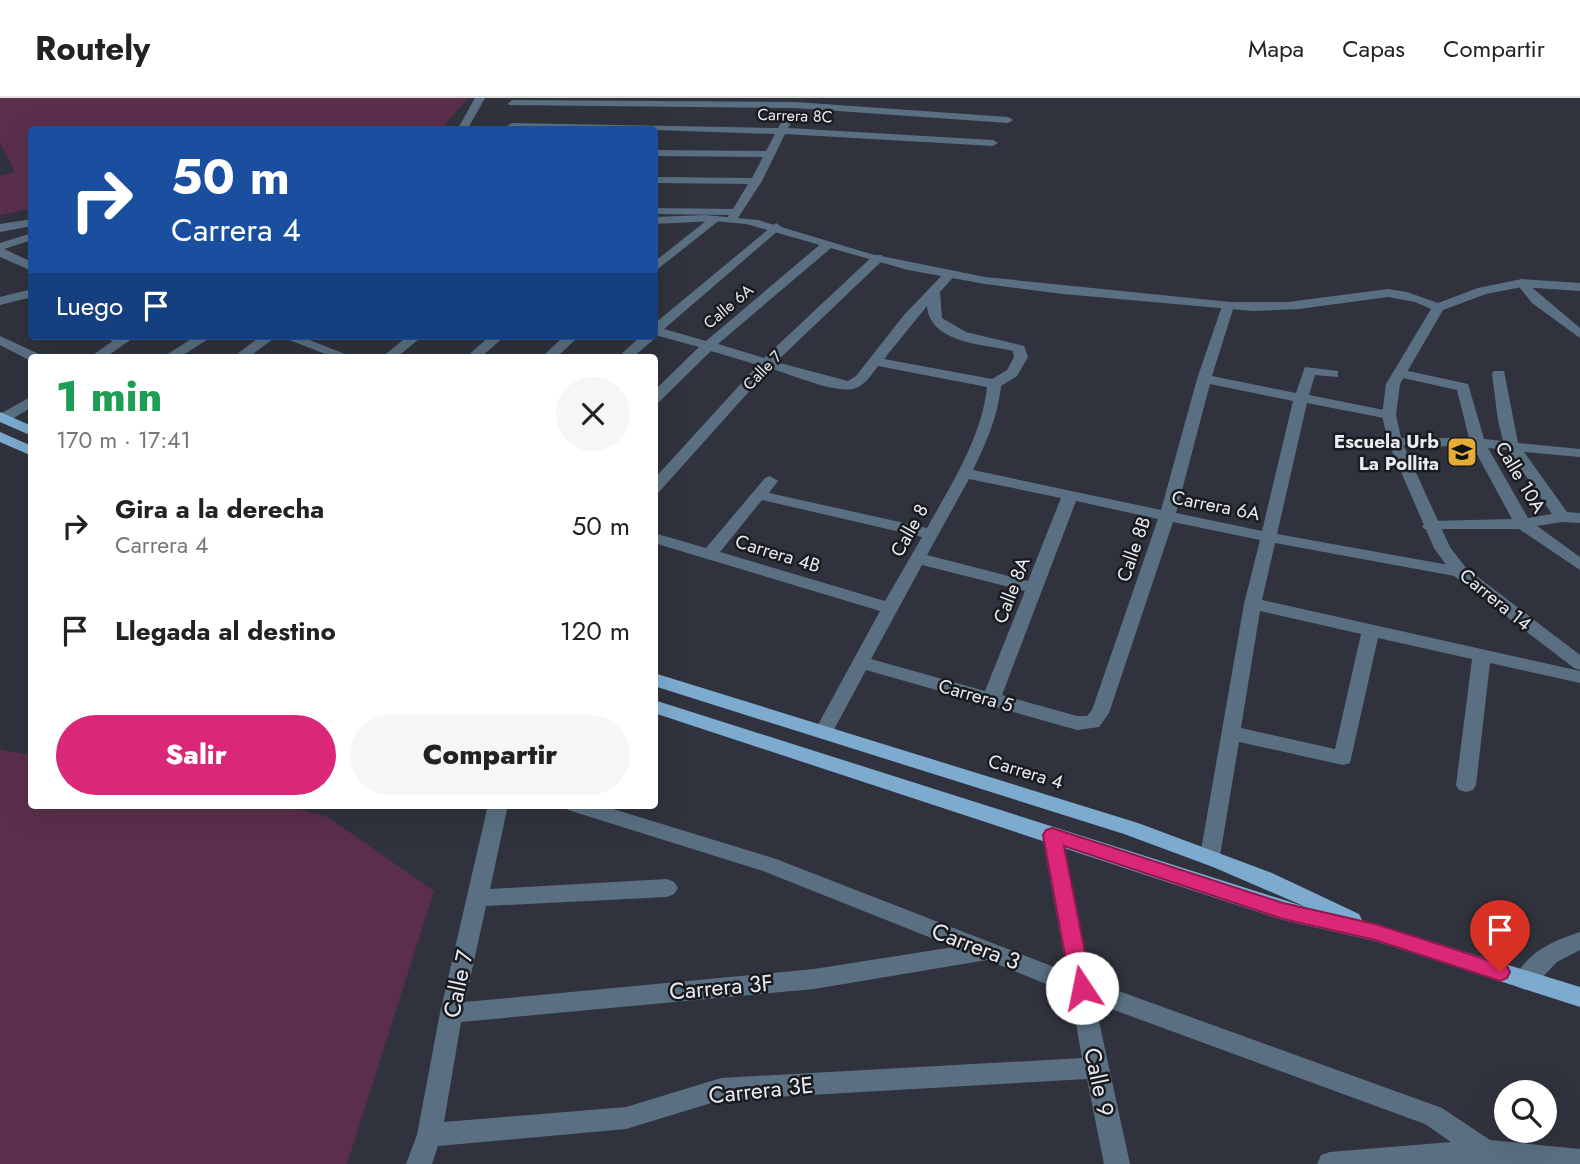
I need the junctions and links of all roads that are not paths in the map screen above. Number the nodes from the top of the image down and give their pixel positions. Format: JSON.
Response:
{"nodes":[{"id":1,"x":480,"y":98,"type":"edge"},
{"id":2,"x":910,"y":98,"type":"edge"},
{"id":3,"x":591,"y":101,"type":"edge"},
{"id":4,"x":797,"y":102,"type":"edge"},
{"id":5,"x":513,"y":103,"type":"dead end"},
{"id":6,"x":902,"y":110,"type":"junction"},
{"id":7,"x":1008,"y":120,"type":"dead end"},
{"id":8,"x":464,"y":126,"type":"edge"},
{"id":9,"x":584,"y":126,"type":"edge"},
{"id":10,"x":658,"y":129,"type":"edge"},
{"id":11,"x":782,"y":130,"type":"junction"},
{"id":12,"x":884,"y":134,"type":"junction"},
{"id":13,"x":993,"y":143,"type":"dead end"},
{"id":14,"x":658,"y":153,"type":"edge"},
{"id":15,"x":767,"y":155,"type":"junction"},
{"id":16,"x":658,"y":180,"type":"edge"},
{"id":17,"x":756,"y":181,"type":"junction"},
{"id":18,"x":658,"y":211,"type":"edge"},
{"id":19,"x":734,"y":215,"type":"junction"},
{"id":20,"x":715,"y":219,"type":"junction"},
{"id":21,"x":658,"y":221,"type":"edge"},
{"id":22,"x":28,"y":223,"type":"edge"},
{"id":23,"x":776,"y":227,"type":"junction"},
{"id":24,"x":0,"y":228,"type":"edge"},
{"id":25,"x":28,"y":237,"type":"edge"},
{"id":26,"x":827,"y":245,"type":"junction"},
{"id":27,"x":0,"y":247,"type":"edge"},
{"id":28,"x":0,"y":252,"type":"edge"},
{"id":29,"x":878,"y":258,"type":"junction"},
{"id":30,"x":28,"y":265,"type":"edge"},
{"id":31,"x":658,"y":265,"type":"edge"},
{"id":32,"x":950,"y":274,"type":"junction"},
{"id":33,"x":1522,"y":283,"type":"junction"},
{"id":34,"x":1580,"y":287,"type":"edge"},
{"id":35,"x":934,"y":292,"type":"junction"},
{"id":36,"x":28,"y":294,"type":"edge"},
{"id":37,"x":0,"y":301,"type":"edge"},
{"id":38,"x":1228,"y":306,"type":"junction"},
{"id":39,"x":1438,"y":307,"type":"junction"},
{"id":40,"x":658,"y":328,"type":"edge"},
{"id":41,"x":658,"y":333,"type":"edge"},
{"id":42,"x":1580,"y":334,"type":"edge"},
{"id":43,"x":0,"y":340,"type":"edge"},
{"id":44,"x":122,"y":340,"type":"edge"},
{"id":45,"x":199,"y":340,"type":"edge"},
{"id":46,"x":264,"y":340,"type":"edge"},
{"id":47,"x":294,"y":340,"type":"edge"},
{"id":48,"x":411,"y":340,"type":"edge"},
{"id":49,"x":493,"y":340,"type":"edge"},
{"id":50,"x":568,"y":340,"type":"edge"},
{"id":51,"x":644,"y":340,"type":"edge"},
{"id":52,"x":707,"y":347,"type":"junction"},
{"id":53,"x":319,"y":353,"type":"edge"},
{"id":54,"x":28,"y":354,"type":"edge"},
{"id":55,"x":101,"y":354,"type":"edge"},
{"id":56,"x":175,"y":354,"type":"edge"},
{"id":57,"x":244,"y":354,"type":"edge"},
{"id":58,"x":393,"y":354,"type":"edge"},
{"id":59,"x":477,"y":354,"type":"edge"},
{"id":60,"x":552,"y":354,"type":"edge"},
{"id":61,"x":628,"y":354,"type":"edge"},
{"id":62,"x":876,"y":362,"type":"junction"},
{"id":63,"x":766,"y":363,"type":"junction"},
{"id":64,"x":1399,"y":373,"type":"junction"},
{"id":65,"x":1499,"y":373,"type":"dead end"},
{"id":66,"x":1333,"y":374,"type":"dead end"},
{"id":67,"x":1204,"y":379,"type":"junction"},
{"id":68,"x":994,"y":384,"type":"junction"},
{"id":69,"x":658,"y":395,"type":"edge"},
{"id":70,"x":1301,"y":398,"type":"junction"},
{"id":71,"x":28,"y":402,"type":"edge"},
{"id":72,"x":1388,"y":415,"type":"junction"},
{"id":73,"x":2,"y":417,"type":"edge"},
{"id":74,"x":28,"y":430,"type":"edge"},
{"id":75,"x":0,"y":436,"type":"edge"},
{"id":76,"x":1395,"y":442,"type":"junction"},
{"id":77,"x":1478,"y":443,"type":"junction"},
{"id":78,"x":1512,"y":446,"type":"junction"},
{"id":79,"x":28,"y":450,"type":"edge"},
{"id":80,"x":1580,"y":453,"type":"edge"},
{"id":81,"x":661,"y":472,"type":"edge"},
{"id":82,"x":964,"y":473,"type":"junction"},
{"id":83,"x":771,"y":481,"type":"dead end"},
{"id":84,"x":758,"y":495,"type":"junction"},
{"id":85,"x":1070,"y":496,"type":"junction"},
{"id":86,"x":1167,"y":517,"type":"junction"},
{"id":87,"x":1562,"y":517,"type":"junction"},
{"id":88,"x":1580,"y":518,"type":"edge"},
{"id":89,"x":1523,"y":524,"type":"junction"},
{"id":90,"x":1430,"y":526,"type":"junction"},
{"id":91,"x":931,"y":534,"type":"junction"},
{"id":92,"x":1268,"y":537,"type":"junction"},
{"id":93,"x":658,"y":539,"type":"edge"},
{"id":94,"x":709,"y":554,"type":"junction"},
{"id":95,"x":917,"y":558,"type":"junction"},
{"id":96,"x":1580,"y":565,"type":"edge"},
{"id":97,"x":1460,"y":572,"type":"junction"},
{"id":98,"x":1034,"y":589,"type":"junction"},
{"id":99,"x":1253,"y":604,"type":"junction"},
{"id":100,"x":890,"y":608,"type":"junction"},
{"id":101,"x":1371,"y":629,"type":"junction"},
{"id":102,"x":1482,"y":654,"type":"junction"},
{"id":103,"x":860,"y":663,"type":"junction"},
{"id":104,"x":1580,"y":664,"type":"edge"},
{"id":105,"x":1580,"y":677,"type":"edge"},
{"id":106,"x":658,"y":680,"type":"edge"},
{"id":107,"x":991,"y":699,"type":"junction"},
{"id":108,"x":658,"y":707,"type":"edge"},
{"id":109,"x":1092,"y":722,"type":"joint"},
{"id":110,"x":822,"y":732,"type":"junction"},
{"id":111,"x":1231,"y":733,"type":"junction"},
{"id":112,"x":1466,"y":785,"type":"dead end"},
{"id":113,"x":497,"y":809,"type":"edge"},
{"id":114,"x":588,"y":809,"type":"edge"},
{"id":115,"x":1052,"y":835,"type":"junction"},
{"id":116,"x":1210,"y":856,"type":"junction"},
{"id":117,"x":667,"y":888,"type":"dead end"},
{"id":118,"x":477,"y":898,"type":"junction"},
{"id":119,"x":1375,"y":932,"type":"junction"},
{"id":120,"x":1580,"y":941,"type":"edge"},
{"id":121,"x":988,"y":951,"type":"junction"},
{"id":122,"x":1525,"y":980,"type":"junction"},
{"id":123,"x":1082,"y":988,"type":"junction"},
{"id":124,"x":1580,"y":997,"type":"edge"},
{"id":125,"x":451,"y":1013,"type":"junction"},
{"id":126,"x":1096,"y":1068,"type":"junction"},
{"id":127,"x":429,"y":1135,"type":"junction"},
{"id":128,"x":1486,"y":1151,"type":"junction"},
{"id":129,"x":1580,"y":1161,"type":"edge"},
{"id":130,"x":419,"y":1164,"type":"edge"},
{"id":131,"x":1117,"y":1164,"type":"edge"},
{"id":132,"x":1330,"y":1164,"type":"edge"}],
"edges":[{"from":1,"to":8,"type":"street"},
{"from":2,"to":6,"type":"street"},
{"from":3,"to":4,"type":"street"},
{"from":3,"to":5,"type":"street"},
{"from":3,"to":9,"type":"street"},
{"from":4,"to":6,"type":"street"},
{"from":4,"to":11,"type":"street"},
{"from":6,"to":7,"type":"street"},
{"from":6,"to":12,"type":"street"},
{"from":10,"to":11,"type":"street","name":"Carrera 8C"},
{"from":11,"to":12,"type":"street","name":"Carrera 8C"},
{"from":11,"to":15,"type":"street"},
{"from":12,"to":13,"type":"street","name":"Carrera 8C"},
{"from":14,"to":15,"type":"street"},
{"from":15,"to":17,"type":"street"},
{"from":16,"to":17,"type":"street"},
{"from":17,"to":19,"type":"street"},
{"from":18,"to":19,"type":"street"},
{"from":19,"to":20,"type":"street"},
{"from":19,"to":23,"type":"street"},
{"from":20,"to":21,"type":"street"},
{"from":20,"to":31,"type":"street"},
{"from":22,"to":24,"type":"street"},
{"from":23,"to":26,"type":"street"},
{"from":23,"to":40,"type":"street"},
{"from":25,"to":27,"type":"street"},
{"from":26,"to":29,"type":"street"},
{"from":26,"to":52,"type":"street","name":"Calle 6A"},
{"from":28,"to":30,"type":"street"},
{"from":29,"to":32,"type":"street"},
{"from":29,"to":63,"type":"street","name":"Calle 7"},
{"from":32,"to":35,"type":"street"},
{"from":32,"to":38,"type":"street"},
{"from":33,"to":34,"type":"street"},
{"from":33,"to":39,"type":"street"},
{"from":33,"to":42,"type":"street"},
{"from":35,"to":62,"type":"street"},
{"from":35,"to":68,"type":"street"},
{"from":36,"to":37,"type":"street"},
{"from":38,"to":39,"type":"street"},
{"from":38,"to":67,"type":"street","name":"Calle 8B"},
{"from":39,"to":64,"type":"street","name":"Carrera 14"},
{"from":41,"to":52,"type":"street"},
{"from":43,"to":54,"type":"street"},
{"from":44,"to":55,"type":"street"},
{"from":45,"to":56,"type":"street"},
{"from":46,"to":57,"type":"street"},
{"from":47,"to":53,"type":"street"},
{"from":48,"to":58,"type":"street"},
{"from":49,"to":59,"type":"street"},
{"from":50,"to":60,"type":"street"},
{"from":51,"to":61,"type":"street"},
{"from":52,"to":63,"type":"street"},
{"from":52,"to":69,"type":"street","name":"Calle 6A"},
{"from":62,"to":63,"type":"street"},
{"from":62,"to":68,"type":"street"},
{"from":63,"to":81,"type":"street","name":"Calle 7"},
{"from":64,"to":72,"type":"street","name":"Carrera 14"},
{"from":64,"to":77,"type":"street","name":"Calle 10A"},
{"from":65,"to":78,"type":"street"},
{"from":66,"to":70,"type":"street"},
{"from":67,"to":70,"type":"street"},
{"from":67,"to":86,"type":"street","name":"Calle 8B"},
{"from":68,"to":82,"type":"street","name":"Calle 8"},
{"from":70,"to":72,"type":"street"},
{"from":70,"to":92,"type":"street"},
{"from":71,"to":73,"type":"street"},
{"from":72,"to":76,"type":"street","name":"Carrera 14"},
{"from":73,"to":74,"type":"main road"},
{"from":75,"to":79,"type":"main road"},
{"from":76,"to":77,"type":"street"},
{"from":76,"to":90,"type":"street","name":"Carrera 14"},
{"from":77,"to":78,"type":"street"},
{"from":77,"to":89,"type":"street","name":"Calle 10A"},
{"from":78,"to":80,"type":"street"},
{"from":78,"to":87,"type":"street"},
{"from":82,"to":85,"type":"street","name":"Carrera 6A"},
{"from":82,"to":91,"type":"street","name":"Calle 8"},
{"from":83,"to":84,"type":"street"},
{"from":84,"to":91,"type":"street"},
{"from":84,"to":94,"type":"street"},
{"from":85,"to":86,"type":"street","name":"Carrera 6A"},
{"from":85,"to":98,"type":"street","name":"Calle 8A"},
{"from":86,"to":92,"type":"street","name":"Carrera 6A"},
{"from":86,"to":109,"type":"street","name":"Calle 8B"},
{"from":87,"to":88,"type":"street"},
{"from":87,"to":89,"type":"street"},
{"from":89,"to":90,"type":"street"},
{"from":89,"to":96,"type":"street","name":"Calle 10A"},
{"from":90,"to":97,"type":"street","name":"Carrera 14"},
{"from":91,"to":95,"type":"street","name":"Calle 8"},
{"from":92,"to":97,"type":"street","name":"Carrera 6A"},
{"from":92,"to":99,"type":"street"},
{"from":93,"to":94,"type":"street","name":"Carrera 4B"},
{"from":94,"to":100,"type":"street","name":"Carrera 4B"},
{"from":95,"to":98,"type":"street"},
{"from":95,"to":100,"type":"street","name":"Calle 8"},
{"from":97,"to":104,"type":"street","name":"Carrera 14"},
{"from":98,"to":107,"type":"street","name":"Calle 8A"},
{"from":99,"to":101,"type":"street"},
{"from":99,"to":111,"type":"street"},
{"from":100,"to":103,"type":"street","name":"Calle 8"},
{"from":101,"to":102,"type":"street"},
{"from":101,"to":111,"type":"street"},
{"from":102,"to":105,"type":"street"},
{"from":102,"to":112,"type":"street"},
{"from":103,"to":107,"type":"street","name":"Carrera 5"},
{"from":103,"to":110,"type":"street","name":"Calle 8"},
{"from":106,"to":110,"type":"main road","name":"Carrera 4"},
{"from":107,"to":109,"type":"street","name":"Carrera 5"},
{"from":108,"to":115,"type":"main road","name":"Carrera 4"},
{"from":110,"to":116,"type":"main road","name":"Carrera 4"},
{"from":111,"to":116,"type":"street"},
{"from":113,"to":118,"type":"street","name":"Calle 7"},
{"from":114,"to":121,"type":"street","name":"Carrera 3"},
{"from":115,"to":119,"type":"main road","name":"Carrera 4"},
{"from":115,"to":123,"type":"street","name":"Calle 9"},
{"from":116,"to":119,"type":"main road","name":"Carrera 4"},
{"from":117,"to":118,"type":"street"},
{"from":118,"to":125,"type":"street","name":"Calle 7"},
{"from":119,"to":122,"type":"main road","name":"Carrera 4"},
{"from":120,"to":122,"type":"street"},
{"from":121,"to":123,"type":"street","name":"Carrera 3"},
{"from":121,"to":125,"type":"street","name":"Carrera 3F"},
{"from":122,"to":124,"type":"main road","name":"Carrera 4"},
{"from":123,"to":126,"type":"street","name":"Calle 9"},
{"from":123,"to":128,"type":"street","name":"Carrera 3"},
{"from":125,"to":127,"type":"street","name":"Calle 7"},
{"from":126,"to":127,"type":"street","name":"Carrera 3E"},
{"from":126,"to":131,"type":"street","name":"Calle 9"},
{"from":127,"to":130,"type":"street","name":"Calle 7"},
{"from":128,"to":129,"type":"street"},
{"from":128,"to":132,"type":"street"}]}
